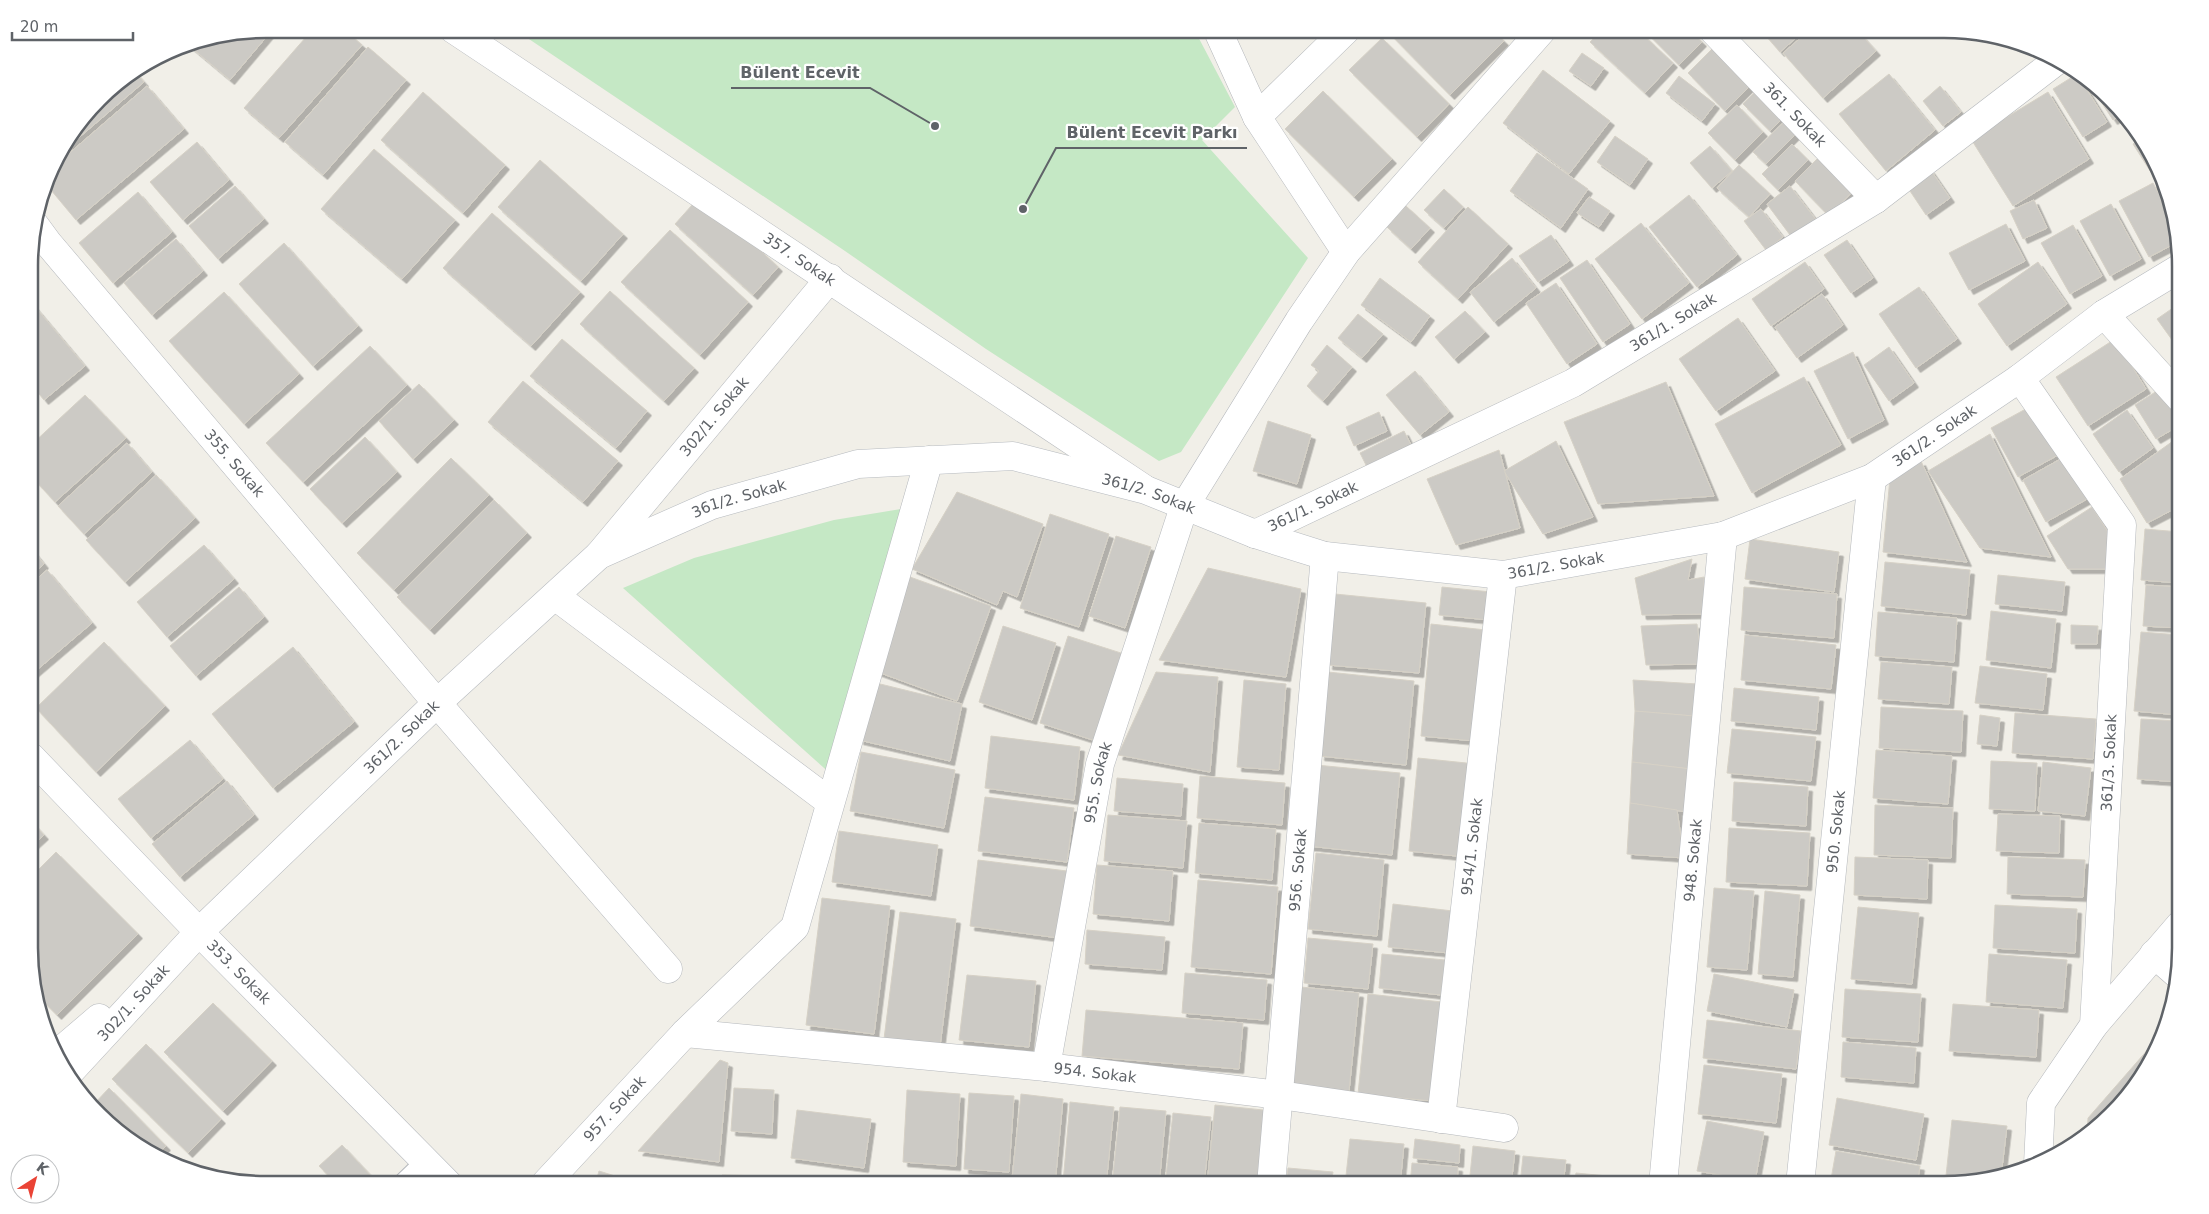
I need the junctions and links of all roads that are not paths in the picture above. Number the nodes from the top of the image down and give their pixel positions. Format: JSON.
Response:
{"nodes":[{"id":1,"x":467,"y":38,"type":"edge"},
{"id":2,"x":1221,"y":38,"type":"edge"},
{"id":3,"x":1338,"y":38,"type":"edge"},
{"id":4,"x":1534,"y":38,"type":"edge"},
{"id":5,"x":1721,"y":38,"type":"edge"},
{"id":6,"x":2051,"y":65,"type":"edge"},
{"id":7,"x":1257,"y":117,"type":"junction"},
{"id":8,"x":1876,"y":199,"type":"junction"},
{"id":9,"x":38,"y":241,"type":"edge"},
{"id":10,"x":1346,"y":252,"type":"junction"},
{"id":11,"x":2172,"y":273,"type":"edge"},
{"id":12,"x":830,"y":278,"type":"junction"},
{"id":13,"x":2104,"y":314,"type":"junction"},
{"id":14,"x":2020,"y":378,"type":"junction"},
{"id":15,"x":2172,"y":389,"type":"edge"},
{"id":16,"x":929,"y":460,"type":"junction"},
{"id":17,"x":1872,"y":478,"type":"junction"},
{"id":18,"x":1146,"y":490,"type":"junction"},
{"id":19,"x":1184,"y":507,"type":"junction"},
{"id":20,"x":1255,"y":534,"type":"junction"},
{"id":21,"x":1723,"y":536,"type":"junction"},
{"id":22,"x":599,"y":556,"type":"junction"},
{"id":23,"x":1325,"y":556,"type":"junction"},
{"id":24,"x":1504,"y":575,"type":"junction"},
{"id":25,"x":555,"y":596,"type":"junction"},
{"id":26,"x":437,"y":703,"type":"junction"},
{"id":27,"x":38,"y":764,"type":"edge"},
{"id":28,"x":830,"y":802,"type":"junction"},
{"id":29,"x":199,"y":932,"type":"junction"},
{"id":30,"x":2172,"y":934,"type":"edge"},
{"id":31,"x":2154,"y":954,"type":"junction"},
{"id":32,"x":668,"y":969,"type":"dead end"},
{"id":33,"x":2171,"y":969,"type":"edge"},
{"id":34,"x":2094,"y":1025,"type":"junction"},
{"id":35,"x":685,"y":1033,"type":"junction"},
{"id":36,"x":61,"y":1050,"type":"edge"},
{"id":37,"x":1046,"y":1067,"type":"junction"},
{"id":38,"x":72,"y":1069,"type":"edge"},
{"id":39,"x":1280,"y":1095,"type":"junction"},
{"id":40,"x":1441,"y":1119,"type":"junction"},
{"id":41,"x":1504,"y":1128,"type":"dead end"},
{"id":42,"x":2038,"y":1156,"type":"edge"},
{"id":43,"x":424,"y":1160,"type":"junction"},
{"id":44,"x":408,"y":1176,"type":"edge"},
{"id":45,"x":440,"y":1176,"type":"edge"},
{"id":46,"x":552,"y":1176,"type":"edge"},
{"id":47,"x":1272,"y":1176,"type":"edge"},
{"id":48,"x":1664,"y":1176,"type":"edge"},
{"id":49,"x":1801,"y":1176,"type":"edge"}],
"edges":[{"from":1,"to":12,"type":"street","name":"357. Sokak"},
{"from":2,"to":7,"type":"street"},
{"from":3,"to":7,"type":"street"},
{"from":4,"to":10,"type":"street","name":"955. Sokak"},
{"from":5,"to":8,"type":"street","name":"361. Sokak"},
{"from":6,"to":8,"type":"street","name":"361/1. Sokak"},
{"from":7,"to":10,"type":"street"},
{"from":8,"to":20,"type":"street","name":"361/1. Sokak"},
{"from":9,"to":26,"type":"street","name":"355. Sokak"},
{"from":10,"to":19,"type":"street","name":"955. Sokak"},
{"from":11,"to":13,"type":"street","name":"361/2. Sokak"},
{"from":12,"to":18,"type":"street","name":"357. Sokak"},
{"from":12,"to":22,"type":"street","name":"302/1. Sokak"},
{"from":13,"to":14,"type":"street","name":"361/2. Sokak"},
{"from":13,"to":15,"type":"street"},
{"from":14,"to":17,"type":"street","name":"361/2. Sokak"},
{"from":14,"to":34,"type":"street","name":"361/3. Sokak"},
{"from":16,"to":18,"type":"street","name":"361/2. Sokak"},
{"from":16,"to":22,"type":"street","name":"361/2. Sokak"},
{"from":16,"to":28,"type":"street","name":"957. Sokak"},
{"from":17,"to":21,"type":"street","name":"361/2. Sokak"},
{"from":17,"to":49,"type":"street","name":"950. Sokak"},
{"from":18,"to":19,"type":"street","name":"361/2. Sokak"},
{"from":19,"to":20,"type":"street","name":"361/2. Sokak"},
{"from":19,"to":37,"type":"street","name":"955. Sokak"},
{"from":20,"to":23,"type":"street","name":"361/2. Sokak"},
{"from":21,"to":24,"type":"street","name":"361/2. Sokak"},
{"from":21,"to":48,"type":"street","name":"948. Sokak"},
{"from":22,"to":25,"type":"street","name":"361/2. Sokak"},
{"from":23,"to":24,"type":"street","name":"361/2. Sokak"},
{"from":23,"to":39,"type":"street","name":"956. Sokak"},
{"from":24,"to":40,"type":"street","name":"954/1. Sokak"},
{"from":25,"to":26,"type":"street","name":"361/2. Sokak"},
{"from":25,"to":28,"type":"street"},
{"from":26,"to":29,"type":"street","name":"361/2. Sokak"},
{"from":26,"to":32,"type":"street","name":"355. Sokak"},
{"from":27,"to":29,"type":"street","name":"353. Sokak"},
{"from":28,"to":35,"type":"street","name":"957. Sokak"},
{"from":29,"to":36,"type":"street"},
{"from":29,"to":38,"type":"street","name":"302/1. Sokak"},
{"from":29,"to":43,"type":"street","name":"353. Sokak"},
{"from":30,"to":31,"type":"street"},
{"from":31,"to":33,"type":"street"},
{"from":31,"to":34,"type":"street"},
{"from":34,"to":42,"type":"street"},
{"from":35,"to":37,"type":"street","name":"954. Sokak"},
{"from":35,"to":46,"type":"street","name":"957. Sokak"},
{"from":37,"to":39,"type":"street","name":"954. Sokak"},
{"from":39,"to":40,"type":"street","name":"954. Sokak"},
{"from":39,"to":47,"type":"street","name":"956. Sokak"},
{"from":40,"to":41,"type":"street","name":"954. Sokak"},
{"from":43,"to":44,"type":"lane"},
{"from":43,"to":45,"type":"street","name":"353. Sokak"}]}
